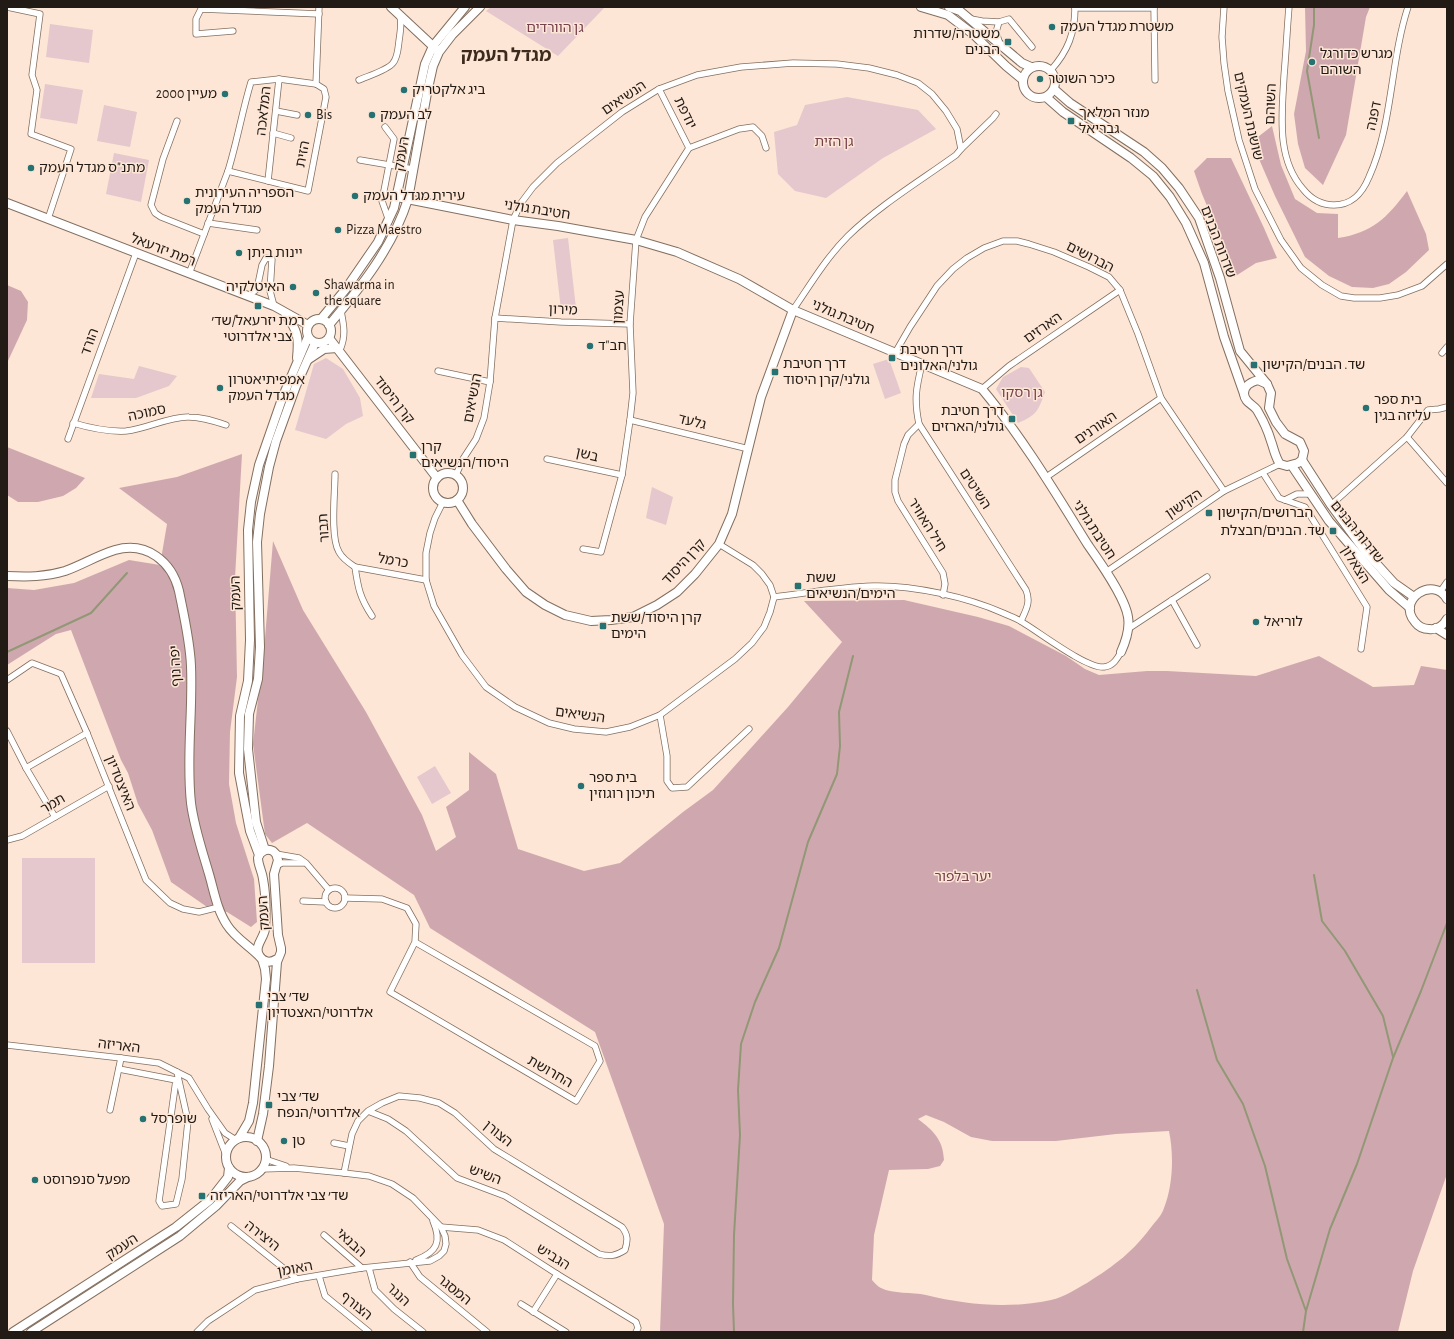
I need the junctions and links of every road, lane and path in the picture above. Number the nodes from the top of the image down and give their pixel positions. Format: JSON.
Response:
{"nodes":[{"id":1,"x":7,"y":7,"type":"edge"},
{"id":2,"x":319,"y":7,"type":"edge"},
{"id":3,"x":391,"y":7,"type":"edge"},
{"id":4,"x":465,"y":7,"type":"edge"},
{"id":5,"x":480,"y":7,"type":"edge"},
{"id":6,"x":921,"y":7,"type":"edge"},
{"id":7,"x":949,"y":7,"type":"edge"},
{"id":8,"x":1224,"y":7,"type":"edge"},
{"id":9,"x":1289,"y":7,"type":"edge"},
{"id":10,"x":1408,"y":7,"type":"edge"},
{"id":11,"x":1075,"y":8,"type":"edge"},
{"id":12,"x":1154,"y":8,"type":"edge"},
{"id":13,"x":319,"y":14,"type":"junction"},
{"id":14,"x":399,"y":14,"type":"junction"},
{"id":15,"x":969,"y":18,"type":"junction"},
{"id":16,"x":999,"y":22,"type":"junction"},
{"id":17,"x":233,"y":31,"type":"dead end"},
{"id":18,"x":1000,"y":44,"type":"junction"},
{"id":19,"x":1032,"y":46,"type":"dead end"},
{"id":20,"x":436,"y":49,"type":"junction"},
{"id":21,"x":1031,"y":67,"type":"junction"},
{"id":22,"x":1051,"y":70,"type":"junction"},
{"id":23,"x":279,"y":79,"type":"junction"},
{"id":24,"x":359,"y":80,"type":"dead end"},
{"id":25,"x":1023,"y":80,"type":"junction"},
{"id":26,"x":1155,"y":80,"type":"dead end"},
{"id":27,"x":316,"y":84,"type":"junction"},
{"id":28,"x":660,"y":89,"type":"junction"},
{"id":29,"x":1054,"y":89,"type":"junction"},
{"id":30,"x":1046,"y":97,"type":"junction"},
{"id":31,"x":276,"y":111,"type":"junction"},
{"id":32,"x":996,"y":114,"type":"dead end"},
{"id":33,"x":297,"y":115,"type":"dead end"},
{"id":34,"x":177,"y":121,"type":"dead end"},
{"id":35,"x":385,"y":127,"type":"dead end"},
{"id":36,"x":273,"y":133,"type":"junction"},
{"id":37,"x":291,"y":138,"type":"dead end"},
{"id":38,"x":689,"y":148,"type":"junction"},
{"id":39,"x":766,"y":148,"type":"dead end"},
{"id":40,"x":961,"y":149,"type":"junction"},
{"id":41,"x":360,"y":160,"type":"dead end"},
{"id":42,"x":390,"y":165,"type":"junction"},
{"id":43,"x":403,"y":168,"type":"junction"},
{"id":44,"x":413,"y":170,"type":"junction"},
{"id":45,"x":228,"y":171,"type":"junction"},
{"id":46,"x":268,"y":181,"type":"junction"},
{"id":47,"x":397,"y":197,"type":"junction"},
{"id":48,"x":408,"y":199,"type":"junction"},
{"id":49,"x":7,"y":203,"type":"edge"},
{"id":50,"x":1330,"y":205,"type":"joint"},
{"id":51,"x":48,"y":219,"type":"junction"},
{"id":52,"x":513,"y":220,"type":"junction"},
{"id":53,"x":389,"y":221,"type":"junction"},
{"id":54,"x":208,"y":223,"type":"junction"},
{"id":55,"x":257,"y":230,"type":"dead end"},
{"id":56,"x":204,"y":234,"type":"junction"},
{"id":57,"x":636,"y":240,"type":"junction"},
{"id":58,"x":136,"y":253,"type":"junction"},
{"id":59,"x":1447,"y":264,"type":"edge"},
{"id":60,"x":189,"y":274,"type":"junction"},
{"id":61,"x":1120,"y":290,"type":"junction"},
{"id":62,"x":248,"y":296,"type":"junction"},
{"id":63,"x":274,"y":306,"type":"junction"},
{"id":64,"x":793,"y":310,"type":"junction"},
{"id":65,"x":341,"y":311,"type":"junction"},
{"id":66,"x":284,"y":312,"type":"junction"},
{"id":67,"x":495,"y":318,"type":"junction"},
{"id":68,"x":321,"y":319,"type":"junction"},
{"id":69,"x":630,"y":324,"type":"junction"},
{"id":70,"x":308,"y":325,"type":"junction"},
{"id":71,"x":329,"y":325,"type":"junction"},
{"id":72,"x":308,"y":337,"type":"junction"},
{"id":73,"x":329,"y":338,"type":"junction"},
{"id":74,"x":315,"y":343,"type":"junction"},
{"id":75,"x":1447,"y":347,"type":"edge"},
{"id":76,"x":338,"y":349,"type":"junction"},
{"id":77,"x":895,"y":353,"type":"junction"},
{"id":78,"x":1442,"y":353,"type":"dead end"},
{"id":79,"x":309,"y":360,"type":"junction"},
{"id":80,"x":922,"y":364,"type":"junction"},
{"id":81,"x":296,"y":368,"type":"junction"},
{"id":82,"x":438,"y":371,"type":"dead end"},
{"id":83,"x":490,"y":382,"type":"junction"},
{"id":84,"x":1267,"y":384,"type":"junction"},
{"id":85,"x":982,"y":389,"type":"junction"},
{"id":86,"x":1244,"y":394,"type":"junction"},
{"id":87,"x":1161,"y":398,"type":"junction"},
{"id":88,"x":1447,"y":406,"type":"edge"},
{"id":89,"x":630,"y":420,"type":"junction"},
{"id":90,"x":73,"y":423,"type":"junction"},
{"id":91,"x":919,"y":424,"type":"junction"},
{"id":92,"x":226,"y":425,"type":"dead end"},
{"id":93,"x":1407,"y":437,"type":"junction"},
{"id":94,"x":68,"y":439,"type":"dead end"},
{"id":95,"x":748,"y":449,"type":"junction"},
{"id":96,"x":547,"y":459,"type":"dead end"},
{"id":97,"x":1302,"y":460,"type":"junction"},
{"id":98,"x":1280,"y":464,"type":"junction"},
{"id":99,"x":1292,"y":466,"type":"junction"},
{"id":100,"x":1263,"y":472,"type":"junction"},
{"id":101,"x":335,"y":474,"type":"dead end"},
{"id":102,"x":456,"y":475,"type":"junction"},
{"id":103,"x":622,"y":475,"type":"junction"},
{"id":104,"x":437,"y":478,"type":"junction"},
{"id":105,"x":1045,"y":478,"type":"junction"},
{"id":106,"x":1447,"y":482,"type":"edge"},
{"id":107,"x":1224,"y":492,"type":"junction"},
{"id":108,"x":1310,"y":494,"type":"junction"},
{"id":109,"x":457,"y":500,"type":"junction"},
{"id":110,"x":1285,"y":500,"type":"junction"},
{"id":111,"x":443,"y":502,"type":"junction"},
{"id":112,"x":1332,"y":505,"type":"junction"},
{"id":113,"x":719,"y":544,"type":"junction"},
{"id":114,"x":583,"y":549,"type":"dead end"},
{"id":115,"x":355,"y":567,"type":"junction"},
{"id":116,"x":1106,"y":572,"type":"junction"},
{"id":117,"x":7,"y":576,"type":"edge"},
{"id":118,"x":1207,"y":577,"type":"dead end"},
{"id":119,"x":426,"y":580,"type":"junction"},
{"id":120,"x":1447,"y":582,"type":"edge"},
{"id":121,"x":1440,"y":592,"type":"junction"},
{"id":122,"x":943,"y":595,"type":"junction"},
{"id":123,"x":774,"y":597,"type":"junction"},
{"id":124,"x":1414,"y":597,"type":"junction"},
{"id":125,"x":1172,"y":600,"type":"junction"},
{"id":126,"x":1447,"y":600,"type":"edge"},
{"id":127,"x":1410,"y":608,"type":"junction"},
{"id":128,"x":372,"y":616,"type":"dead end"},
{"id":129,"x":1021,"y":621,"type":"junction"},
{"id":130,"x":1447,"y":621,"type":"edge"},
{"id":131,"x":1436,"y":628,"type":"junction"},
{"id":132,"x":1128,"y":629,"type":"junction"},
{"id":133,"x":1447,"y":635,"type":"edge"},
{"id":134,"x":1197,"y":645,"type":"dead end"},
{"id":135,"x":1362,"y":649,"type":"dead end"},
{"id":136,"x":1121,"y":652,"type":"joint"},
{"id":137,"x":7,"y":680,"type":"edge"},
{"id":138,"x":660,"y":715,"type":"junction"},
{"id":139,"x":749,"y":729,"type":"dead end"},
{"id":140,"x":7,"y":731,"type":"edge"},
{"id":141,"x":87,"y":734,"type":"junction"},
{"id":142,"x":26,"y":768,"type":"junction"},
{"id":143,"x":109,"y":786,"type":"junction"},
{"id":144,"x":55,"y":817,"type":"junction"},
{"id":145,"x":7,"y":840,"type":"edge"},
{"id":146,"x":262,"y":852,"type":"junction"},
{"id":147,"x":276,"y":854,"type":"junction"},
{"id":148,"x":306,"y":863,"type":"junction"},
{"id":149,"x":276,"y":866,"type":"junction"},
{"id":150,"x":329,"y":890,"type":"junction"},
{"id":151,"x":345,"y":898,"type":"junction"},
{"id":152,"x":303,"y":901,"type":"dead end"},
{"id":153,"x":326,"y":902,"type":"junction"},
{"id":154,"x":219,"y":907,"type":"junction"},
{"id":155,"x":233,"y":932,"type":"junction"},
{"id":156,"x":261,"y":940,"type":"junction"},
{"id":157,"x":415,"y":942,"type":"junction"},
{"id":158,"x":261,"y":958,"type":"junction"},
{"id":159,"x":277,"y":959,"type":"junction"},
{"id":160,"x":7,"y":1045,"type":"edge"},
{"id":161,"x":121,"y":1058,"type":"junction"},
{"id":162,"x":119,"y":1069,"type":"junction"},
{"id":163,"x":177,"y":1072,"type":"junction"},
{"id":164,"x":176,"y":1080,"type":"junction"},
{"id":165,"x":208,"y":1109,"type":"junction"},
{"id":166,"x":110,"y":1110,"type":"dead end"},
{"id":167,"x":368,"y":1111,"type":"junction"},
{"id":168,"x":237,"y":1139,"type":"junction"},
{"id":169,"x":257,"y":1141,"type":"junction"},
{"id":170,"x":334,"y":1143,"type":"dead end"},
{"id":171,"x":348,"y":1146,"type":"junction"},
{"id":172,"x":226,"y":1155,"type":"junction"},
{"id":173,"x":265,"y":1159,"type":"junction"},
{"id":174,"x":229,"y":1168,"type":"junction"},
{"id":175,"x":294,"y":1168,"type":"junction"},
{"id":176,"x":262,"y":1169,"type":"junction"},
{"id":177,"x":344,"y":1173,"type":"junction"},
{"id":178,"x":248,"y":1176,"type":"junction"},
{"id":179,"x":432,"y":1219,"type":"junction"},
{"id":180,"x":231,"y":1226,"type":"dead end"},
{"id":181,"x":441,"y":1227,"type":"junction"},
{"id":182,"x":324,"y":1235,"type":"dead end"},
{"id":183,"x":599,"y":1254,"type":"joint"},
{"id":184,"x":410,"y":1262,"type":"junction"},
{"id":185,"x":362,"y":1268,"type":"junction"},
{"id":186,"x":369,"y":1268,"type":"junction"},
{"id":187,"x":557,"y":1274,"type":"junction"},
{"id":188,"x":318,"y":1276,"type":"junction"},
{"id":189,"x":297,"y":1279,"type":"junction"},
{"id":190,"x":521,"y":1304,"type":"dead end"},
{"id":191,"x":533,"y":1312,"type":"junction"},
{"id":192,"x":13,"y":1332,"type":"edge"},
{"id":193,"x":31,"y":1332,"type":"edge"},
{"id":194,"x":197,"y":1332,"type":"edge"},
{"id":195,"x":369,"y":1332,"type":"edge"},
{"id":196,"x":423,"y":1332,"type":"edge"},
{"id":197,"x":487,"y":1332,"type":"edge"},
{"id":198,"x":566,"y":1332,"type":"edge"},
{"id":199,"x":636,"y":1332,"type":"edge"}],
"edges":[{"from":1,"to":51,"type":"street"},
{"from":2,"to":13,"type":"street"},
{"from":3,"to":14,"type":"main road"},
{"from":4,"to":20,"type":"main road","name":"העמק"},
{"from":5,"to":20,"type":"main road","name":"העמק"},
{"from":6,"to":25,"type":"main road"},
{"from":7,"to":15,"type":"main road"},
{"from":8,"to":59,"type":"street","name":"שושנת העמקים"},
{"from":9,"to":50,"type":"street","name":"השוהם"},
{"from":10,"to":50,"type":"street","name":"דפנה"},
{"from":11,"to":12,"type":"street"},
{"from":11,"to":22,"type":"street"},
{"from":12,"to":26,"type":"street"},
{"from":13,"to":17,"type":"street"},
{"from":13,"to":27,"type":"street"},
{"from":14,"to":20,"type":"main road"},
{"from":14,"to":24,"type":"street"},
{"from":15,"to":16,"type":"street"},
{"from":15,"to":18,"type":"main road"},
{"from":16,"to":18,"type":"street"},
{"from":16,"to":19,"type":"street"},
{"from":18,"to":21,"type":"main road"},
{"from":20,"to":43,"type":"main road","name":"העמק"},
{"from":20,"to":44,"type":"main road","name":"העמק"},
{"from":21,"to":22,"type":"main road"},
{"from":21,"to":25,"type":"main road"},
{"from":22,"to":29,"type":"main road"},
{"from":23,"to":27,"type":"street","name":"המלאכה"},
{"from":23,"to":31,"type":"street","name":"המלאכה"},
{"from":23,"to":45,"type":"street"},
{"from":25,"to":30,"type":"main road"},
{"from":27,"to":46,"type":"street","name":"הזית"},
{"from":28,"to":38,"type":"street","name":"יודפת"},
{"from":28,"to":40,"type":"street","name":"הנשיאים"},
{"from":28,"to":52,"type":"street","name":"הנשיאים"},
{"from":29,"to":30,"type":"main road"},
{"from":29,"to":84,"type":"main road","name":"שדרות הבנים"},
{"from":30,"to":86,"type":"main road","name":"שדרות הבנים"},
{"from":31,"to":33,"type":"street"},
{"from":31,"to":36,"type":"street","name":"המלאכה"},
{"from":32,"to":40,"type":"street"},
{"from":34,"to":56,"type":"street"},
{"from":35,"to":42,"type":"street"},
{"from":36,"to":37,"type":"street"},
{"from":36,"to":46,"type":"street","name":"המלאכה"},
{"from":38,"to":39,"type":"street"},
{"from":38,"to":57,"type":"street","name":"עצמון"},
{"from":40,"to":64,"type":"street"},
{"from":41,"to":42,"type":"street"},
{"from":42,"to":43,"type":"street"},
{"from":42,"to":53,"type":"street"},
{"from":43,"to":44,"type":"street"},
{"from":43,"to":47,"type":"main road","name":"העמק"},
{"from":44,"to":48,"type":"main road","name":"העמק"},
{"from":45,"to":46,"type":"street","name":"הזית"},
{"from":45,"to":54,"type":"street"},
{"from":47,"to":48,"type":"main road","name":"חטיבת גולני"},
{"from":47,"to":53,"type":"main road","name":"העמק"},
{"from":48,"to":52,"type":"main road","name":"חטיבת גולני"},
{"from":48,"to":65,"type":"main road","name":"העמק"},
{"from":49,"to":51,"type":"main road","name":"רמת יזרעאל"},
{"from":51,"to":58,"type":"main road","name":"רמת יזרעאל"},
{"from":52,"to":57,"type":"main road","name":"חטיבת גולני"},
{"from":52,"to":67,"type":"street","name":"הנשיאים"},
{"from":53,"to":68,"type":"main road","name":"העמק"},
{"from":54,"to":55,"type":"street"},
{"from":54,"to":56,"type":"street"},
{"from":56,"to":60,"type":"street"},
{"from":57,"to":64,"type":"main road","name":"חטיבת גולני"},
{"from":57,"to":69,"type":"street","name":"עצמון"},
{"from":58,"to":60,"type":"main road","name":"רמת יזרעאל"},
{"from":58,"to":90,"type":"street","name":"הורד"},
{"from":60,"to":62,"type":"main road","name":"רמת יזרעאל"},
{"from":61,"to":77,"type":"street","name":"הברושים"},
{"from":61,"to":85,"type":"street","name":"הארזים"},
{"from":61,"to":87,"type":"street","name":"הברושים"},
{"from":62,"to":63,"type":"main road","name":"רמת יזרעאל"},
{"from":62,"to":63,"type":"street"},
{"from":63,"to":66,"type":"main road","name":"רמת יזרעאל"},
{"from":64,"to":77,"type":"main road","name":"חטיבת גולני"},
{"from":64,"to":95,"type":"main road","name":"קרן היסוד"},
{"from":65,"to":71,"type":"main road","name":"העמק"},
{"from":65,"to":76,"type":"street"},
{"from":66,"to":70,"type":"main road","name":"רמת יזרעאל"},
{"from":66,"to":81,"type":"main road"},
{"from":67,"to":69,"type":"street","name":"מירון"},
{"from":67,"to":83,"type":"street","name":"הנשיאים"},
{"from":68,"to":70,"type":"main road"},
{"from":68,"to":71,"type":"main road"},
{"from":69,"to":89,"type":"street","name":"עצמון"},
{"from":70,"to":72,"type":"main road"},
{"from":71,"to":73,"type":"main road"},
{"from":72,"to":74,"type":"main road"},
{"from":72,"to":81,"type":"main road","name":"העמק"},
{"from":73,"to":74,"type":"main road"},
{"from":73,"to":76,"type":"main road","name":"קרן היסוד"},
{"from":74,"to":79,"type":"main road","name":"העמק"},
{"from":75,"to":78,"type":"street"},
{"from":76,"to":79,"type":"main road"},
{"from":76,"to":104,"type":"main road","name":"קרן היסוד"},
{"from":77,"to":80,"type":"main road","name":"חטיבת גולני"},
{"from":79,"to":146,"type":"main road","name":"העמק"},
{"from":80,"to":85,"type":"main road","name":"חטיבת גולני"},
{"from":80,"to":91,"type":"street","name":"השיטים"},
{"from":81,"to":146,"type":"main road","name":"העמק"},
{"from":82,"to":83,"type":"street"},
{"from":83,"to":102,"type":"street","name":"הנשיאים"},
{"from":84,"to":86,"type":"main road"},
{"from":84,"to":97,"type":"main road"},
{"from":85,"to":105,"type":"main road","name":"חטיבת גולני"},
{"from":86,"to":98,"type":"main road"},
{"from":87,"to":105,"type":"street","name":"האורנים"},
{"from":87,"to":107,"type":"street","name":"הברושים"},
{"from":88,"to":93,"type":"street"},
{"from":89,"to":95,"type":"street","name":"גלעד"},
{"from":89,"to":103,"type":"street","name":"עצמון"},
{"from":90,"to":92,"type":"street","name":"סמוכה"},
{"from":90,"to":94,"type":"street","name":"הורד"},
{"from":91,"to":122,"type":"street","name":"חיל האוויר"},
{"from":91,"to":129,"type":"street","name":"השיטים"},
{"from":93,"to":106,"type":"street"},
{"from":93,"to":112,"type":"street"},
{"from":95,"to":113,"type":"main road","name":"קרן היסוד"},
{"from":96,"to":103,"type":"street","name":"בשן"},
{"from":97,"to":99,"type":"main road"},
{"from":97,"to":112,"type":"main road","name":"שדרות הבנים"},
{"from":98,"to":99,"type":"main road"},
{"from":98,"to":100,"type":"street","name":"הקישון"},
{"from":99,"to":108,"type":"main road","name":"שדרות הבנים"},
{"from":100,"to":107,"type":"street","name":"הקישון"},
{"from":100,"to":110,"type":"street","name":"הצאלון"},
{"from":101,"to":115,"type":"street","name":"תבור"},
{"from":102,"to":104,"type":"main road"},
{"from":102,"to":109,"type":"main road"},
{"from":103,"to":114,"type":"street","name":"עצמון"},
{"from":104,"to":111,"type":"main road"},
{"from":105,"to":116,"type":"main road","name":"חטיבת גולני"},
{"from":107,"to":116,"type":"street","name":"הקישון"},
{"from":108,"to":110,"type":"street"},
{"from":108,"to":127,"type":"main road","name":"שדרות הבנים"},
{"from":109,"to":111,"type":"main road"},
{"from":109,"to":113,"type":"main road","name":"קרן היסוד"},
{"from":110,"to":135,"type":"street","name":"הצאלון"},
{"from":111,"to":119,"type":"street","name":"הנשיאים"},
{"from":112,"to":124,"type":"main road","name":"שדרות הבנים"},
{"from":113,"to":123,"type":"street"},
{"from":115,"to":119,"type":"street","name":"כרמל"},
{"from":115,"to":128,"type":"street"},
{"from":116,"to":132,"type":"main road","name":"חטיבת גולני"},
{"from":117,"to":154,"type":"main road","name":"יפה נוף"},
{"from":118,"to":125,"type":"street"},
{"from":119,"to":138,"type":"street","name":"הנשיאים"},
{"from":120,"to":121,"type":"street"},
{"from":121,"to":124,"type":"main road"},
{"from":121,"to":126,"type":"main road"},
{"from":122,"to":123,"type":"street"},
{"from":122,"to":129,"type":"street"},
{"from":123,"to":138,"type":"street","name":"הנשיאים"},
{"from":124,"to":127,"type":"main road"},
{"from":125,"to":132,"type":"street"},
{"from":125,"to":134,"type":"street"},
{"from":127,"to":131,"type":"main road"},
{"from":129,"to":136,"type":"street"},
{"from":130,"to":131,"type":"main road"},
{"from":131,"to":133,"type":"main road"},
{"from":132,"to":136,"type":"main road","name":"חטיבת גולני"},
{"from":137,"to":141,"type":"street","name":"האיצטדיון"},
{"from":138,"to":139,"type":"street"},
{"from":140,"to":142,"type":"street"},
{"from":141,"to":142,"type":"street"},
{"from":141,"to":143,"type":"street","name":"האיצטדיון"},
{"from":142,"to":144,"type":"street"},
{"from":143,"to":144,"type":"street","name":"תמר"},
{"from":143,"to":154,"type":"street","name":"האיצטדיון"},
{"from":144,"to":145,"type":"street","name":"תמר"},
{"from":146,"to":147,"type":"main road"},
{"from":146,"to":156,"type":"main road","name":"העמק"},
{"from":147,"to":148,"type":"street"},
{"from":147,"to":149,"type":"main road","name":"העמק"},
{"from":148,"to":149,"type":"street"},
{"from":148,"to":150,"type":"street"},
{"from":149,"to":159,"type":"main road","name":"העמק"},
{"from":150,"to":151,"type":"street"},
{"from":150,"to":153,"type":"street"},
{"from":151,"to":153,"type":"street"},
{"from":151,"to":157,"type":"street","name":"החרושת"},
{"from":152,"to":153,"type":"street"},
{"from":154,"to":155,"type":"main road","name":"יפה נוף"},
{"from":155,"to":156,"type":"main road","name":"יפה נוף"},
{"from":155,"to":158,"type":"main road","name":"יפה נוף"},
{"from":156,"to":158,"type":"main road","name":"העמק"},
{"from":157,"to":157,"type":"street","name":"החרושת"},
{"from":158,"to":159,"type":"main road"},
{"from":158,"to":168,"type":"main road","name":"העמק"},
{"from":159,"to":169,"type":"main road","name":"העמק"},
{"from":160,"to":161,"type":"street","name":"האריזה"},
{"from":161,"to":162,"type":"street"},
{"from":161,"to":163,"type":"street","name":"האריזה"},
{"from":162,"to":164,"type":"street"},
{"from":162,"to":166,"type":"street"},
{"from":163,"to":164,"type":"street"},
{"from":163,"to":164,"type":"street"},
{"from":163,"to":165,"type":"street","name":"האריזה"},
{"from":165,"to":168,"type":"street","name":"האריזה"},
{"from":165,"to":172,"type":"street","name":"האריזה"},
{"from":167,"to":171,"type":"street","name":"הצורן"},
{"from":167,"to":183,"type":"street","name":"השיש"},
{"from":167,"to":183,"type":"street","name":"הצורן"},
{"from":168,"to":169,"type":"main road"},
{"from":168,"to":172,"type":"main road"},
{"from":169,"to":173,"type":"main road"},
{"from":170,"to":171,"type":"street"},
{"from":171,"to":177,"type":"street","name":"הצורן"},
{"from":172,"to":174,"type":"main road"},
{"from":173,"to":175,"type":"street"},
{"from":173,"to":176,"type":"main road"},
{"from":174,"to":178,"type":"main road"},
{"from":174,"to":192,"type":"main road","name":"העמק"},
{"from":175,"to":176,"type":"street"},
{"from":175,"to":177,"type":"street"},
{"from":176,"to":178,"type":"main road"},
{"from":177,"to":179,"type":"street"},
{"from":178,"to":193,"type":"main road","name":"העמק"},
{"from":179,"to":181,"type":"street"},
{"from":179,"to":184,"type":"street"},
{"from":180,"to":189,"type":"street","name":"היצירה"},
{"from":181,"to":184,"type":"street"},
{"from":181,"to":187,"type":"street","name":"הגביש"},
{"from":182,"to":185,"type":"street","name":"הבנאי"},
{"from":184,"to":186,"type":"street","name":"האומן"},
{"from":184,"to":197,"type":"street","name":"המסגר"},
{"from":185,"to":186,"type":"street","name":"האומן"},
{"from":185,"to":188,"type":"street","name":"האומן"},
{"from":186,"to":196,"type":"street","name":"הנגר"},
{"from":187,"to":191,"type":"street"},
{"from":187,"to":199,"type":"street","name":"הגביש"},
{"from":188,"to":189,"type":"street","name":"האומן"},
{"from":188,"to":195,"type":"street","name":"הצורף"},
{"from":189,"to":194,"type":"street","name":"האומן"},
{"from":190,"to":191,"type":"street"},
{"from":191,"to":198,"type":"street"}]}
